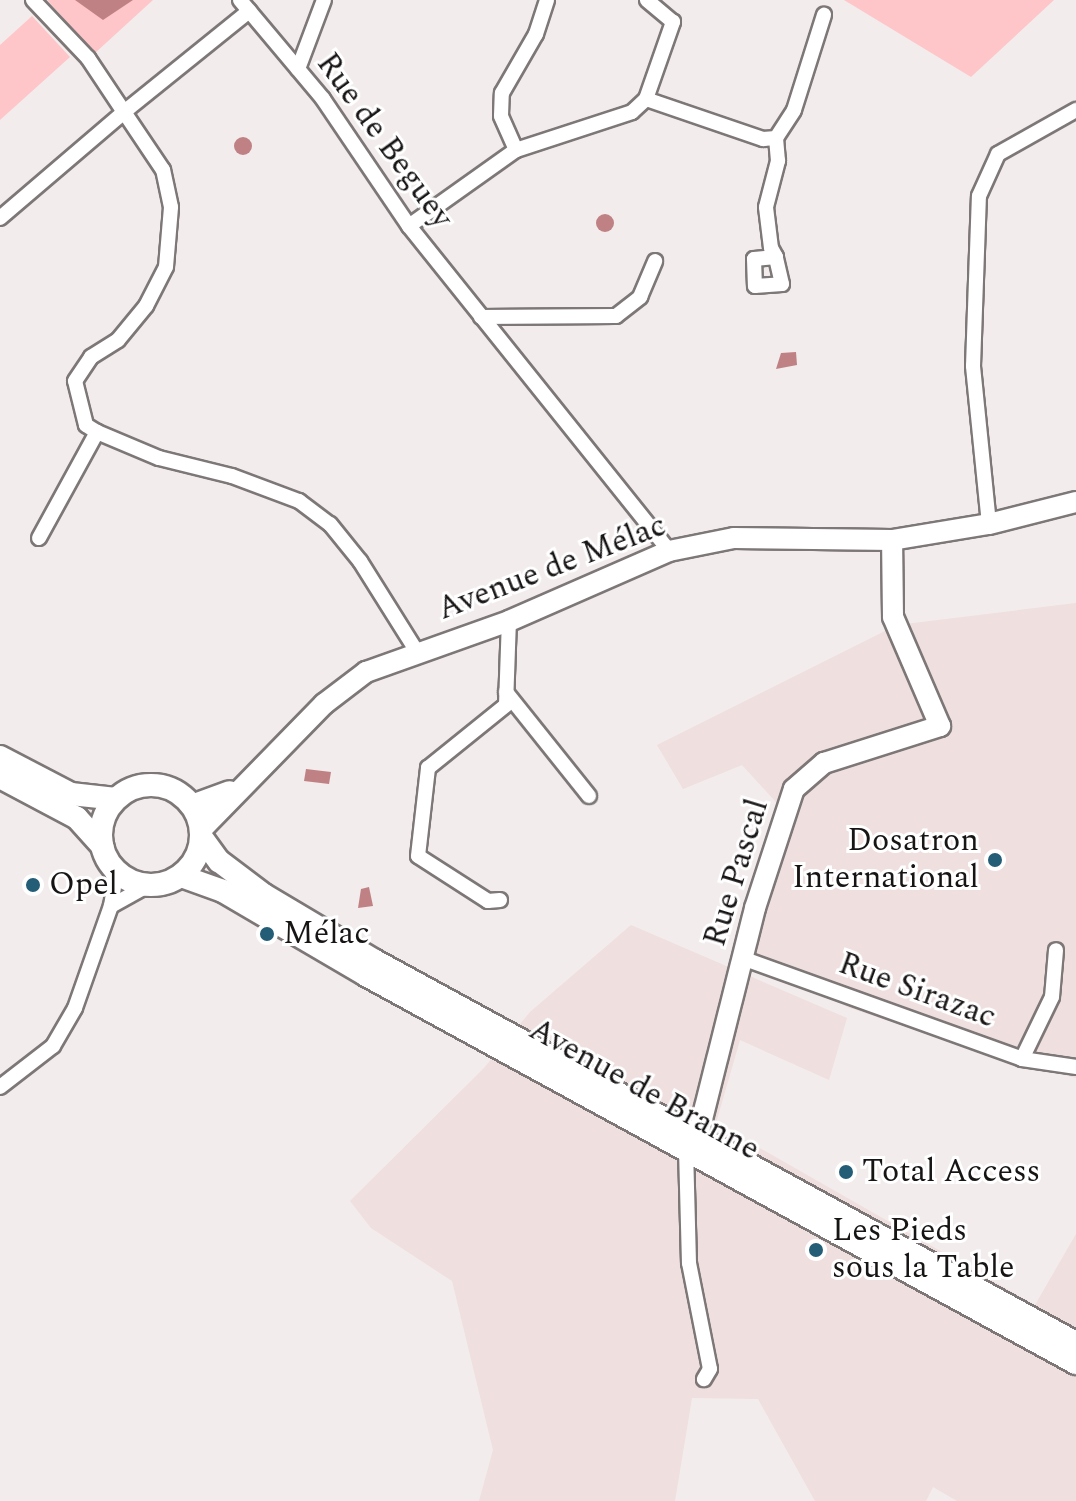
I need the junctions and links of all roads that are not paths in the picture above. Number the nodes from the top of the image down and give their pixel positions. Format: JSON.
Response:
{"nodes":[{"id":1,"x":33,"y":0,"type":"edge"},
{"id":2,"x":324,"y":0,"type":"edge"},
{"id":3,"x":547,"y":0,"type":"edge"},
{"id":4,"x":647,"y":0,"type":"edge"},
{"id":5,"x":244,"y":6,"type":"edge"},
{"id":6,"x":824,"y":15,"type":"dead end"},
{"id":7,"x":298,"y":69,"type":"junction"},
{"id":8,"x":646,"y":99,"type":"junction"},
{"id":9,"x":1076,"y":110,"type":"edge"},
{"id":10,"x":124,"y":112,"type":"junction"},
{"id":11,"x":776,"y":138,"type":"junction"},
{"id":12,"x":516,"y":150,"type":"junction"},
{"id":13,"x":0,"y":218,"type":"edge"},
{"id":14,"x":409,"y":226,"type":"junction"},
{"id":15,"x":776,"y":257,"type":"dead end"},
{"id":16,"x":655,"y":261,"type":"dead end"},
{"id":17,"x":481,"y":317,"type":"junction"},
{"id":18,"x":97,"y":432,"type":"junction"},
{"id":19,"x":1076,"y":502,"type":"edge"},
{"id":20,"x":989,"y":524,"type":"junction"},
{"id":21,"x":39,"y":538,"type":"dead end"},
{"id":22,"x":892,"y":540,"type":"junction"},
{"id":23,"x":669,"y":551,"type":"junction"},
{"id":24,"x":509,"y":621,"type":"junction"},
{"id":25,"x":417,"y":652,"type":"junction"},
{"id":26,"x":506,"y":692,"type":"junction"},
{"id":27,"x":0,"y":757,"type":"edge"},
{"id":28,"x":0,"y":777,"type":"edge"},
{"id":29,"x":238,"y":788,"type":"junction"},
{"id":30,"x":589,"y":796,"type":"dead end"},
{"id":31,"x":116,"y":799,"type":"junction"},
{"id":32,"x":192,"y":805,"type":"junction"},
{"id":33,"x":202,"y":834,"type":"junction"},
{"id":34,"x":105,"y":853,"type":"junction"},
{"id":35,"x":181,"y":876,"type":"junction"},
{"id":36,"x":147,"y":886,"type":"junction"},
{"id":37,"x":500,"y":900,"type":"dead end"},
{"id":38,"x":111,"y":906,"type":"junction"},
{"id":39,"x":1056,"y":950,"type":"dead end"},
{"id":40,"x":742,"y":958,"type":"junction"},
{"id":41,"x":1022,"y":1059,"type":"junction"},
{"id":42,"x":1076,"y":1067,"type":"edge"},
{"id":43,"x":0,"y":1087,"type":"edge"},
{"id":44,"x":692,"y":1142,"type":"junction"},
{"id":45,"x":1076,"y":1343,"type":"edge"},
{"id":46,"x":1076,"y":1363,"type":"edge"},
{"id":47,"x":704,"y":1379,"type":"dead end"}],
"edges":[{"from":1,"to":10,"type":"street"},
{"from":2,"to":7,"type":"street"},
{"from":3,"to":12,"type":"street"},
{"from":4,"to":8,"type":"street"},
{"from":5,"to":7,"type":"street","name":"Rue de Beguey"},
{"from":5,"to":10,"type":"street"},
{"from":6,"to":11,"type":"street"},
{"from":7,"to":14,"type":"street","name":"Rue de Beguey"},
{"from":8,"to":11,"type":"street"},
{"from":8,"to":12,"type":"street"},
{"from":9,"to":20,"type":"street"},
{"from":10,"to":13,"type":"street"},
{"from":10,"to":18,"type":"street"},
{"from":11,"to":15,"type":"street"},
{"from":12,"to":14,"type":"street"},
{"from":14,"to":17,"type":"street","name":"Rue de Beguey"},
{"from":16,"to":17,"type":"street"},
{"from":17,"to":23,"type":"street","name":"Rue de Beguey"},
{"from":18,"to":21,"type":"street"},
{"from":18,"to":25,"type":"street"},
{"from":19,"to":20,"type":"street","name":"Avenue de Mélac"},
{"from":20,"to":22,"type":"street","name":"Avenue de Mélac"},
{"from":22,"to":23,"type":"street","name":"Avenue de Mélac"},
{"from":22,"to":40,"type":"street","name":"Rue Pascal"},
{"from":23,"to":24,"type":"street","name":"Avenue de Mélac"},
{"from":24,"to":25,"type":"street","name":"Avenue de Mélac"},
{"from":24,"to":26,"type":"street"},
{"from":25,"to":29,"type":"street","name":"Avenue de Mélac"},
{"from":26,"to":30,"type":"street"},
{"from":26,"to":37,"type":"street"},
{"from":27,"to":31,"type":"main road"},
{"from":28,"to":34,"type":"main road"},
{"from":29,"to":32,"type":"street","name":"Avenue de Mélac"},
{"from":29,"to":33,"type":"street","name":"Avenue de Mélac"},
{"from":31,"to":32,"type":"main road"},
{"from":31,"to":34,"type":"main road"},
{"from":32,"to":33,"type":"main road"},
{"from":33,"to":35,"type":"main road"},
{"from":33,"to":44,"type":"main road","name":"Avenue de Branne"},
{"from":34,"to":36,"type":"main road"},
{"from":34,"to":38,"type":"street"},
{"from":35,"to":36,"type":"main road"},
{"from":35,"to":44,"type":"main road","name":"Avenue de Branne"},
{"from":36,"to":38,"type":"street"},
{"from":38,"to":43,"type":"street"},
{"from":39,"to":41,"type":"street"},
{"from":40,"to":41,"type":"street","name":"Rue Sirazac"},
{"from":40,"to":44,"type":"street","name":"Rue Pascal"},
{"from":41,"to":42,"type":"street","name":"Rue Sirazac"},
{"from":44,"to":45,"type":"main road","name":"Avenue de Branne"},
{"from":44,"to":46,"type":"main road","name":"Avenue de Branne"},
{"from":44,"to":47,"type":"street"}]}
